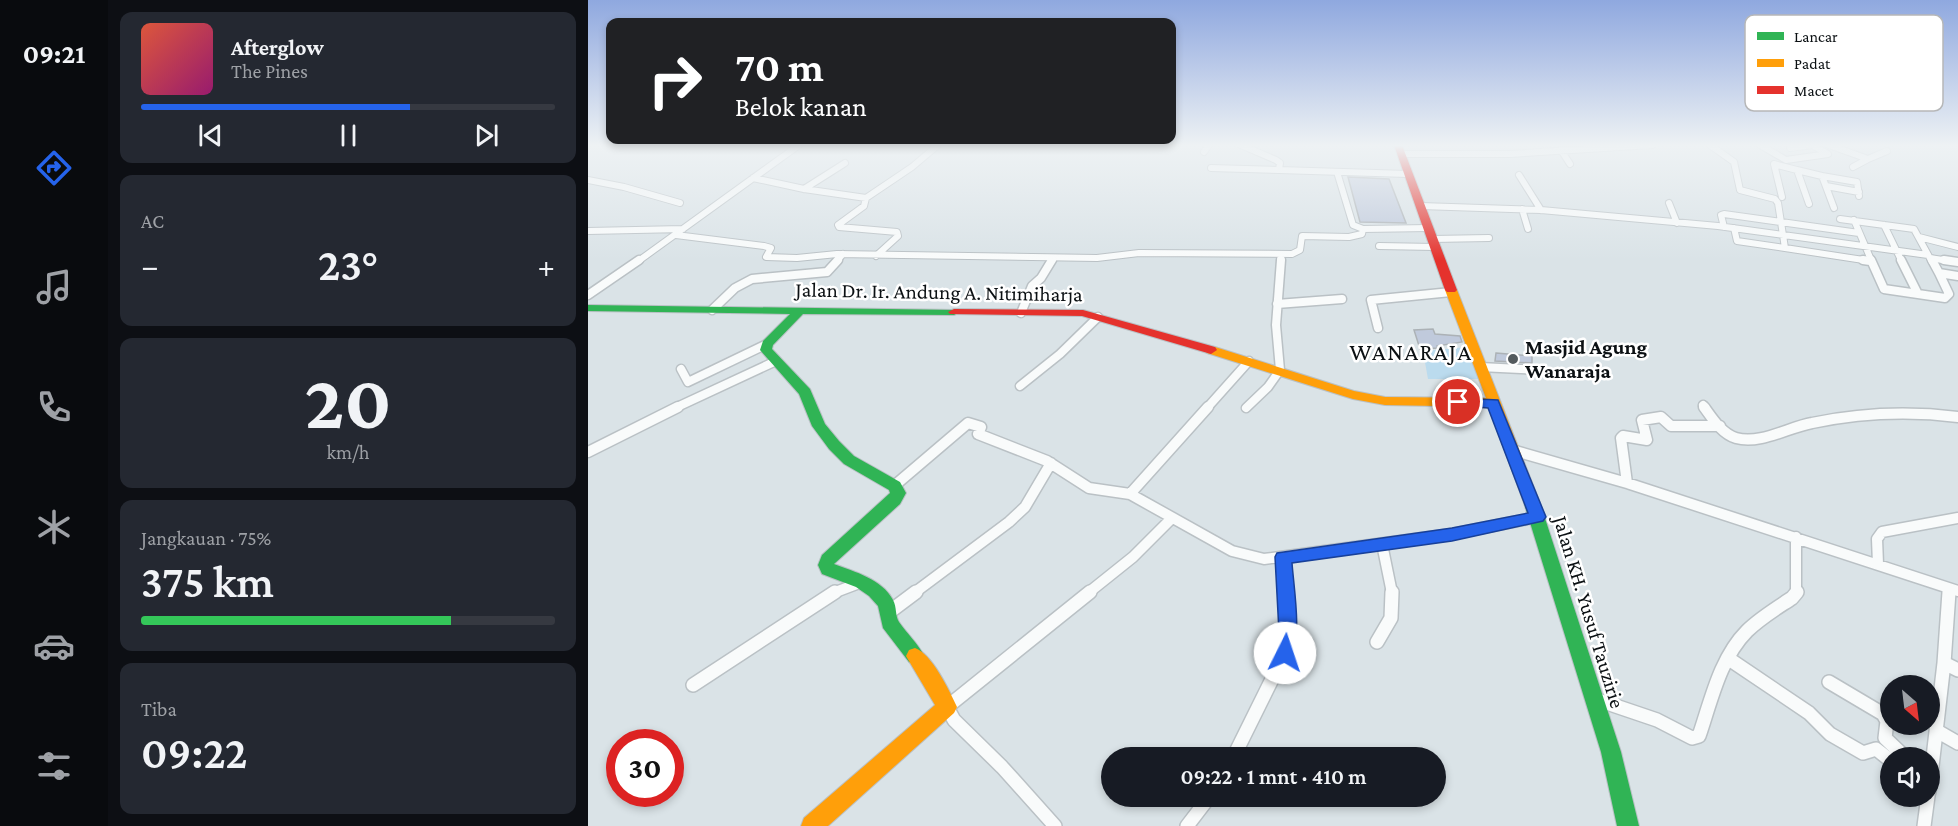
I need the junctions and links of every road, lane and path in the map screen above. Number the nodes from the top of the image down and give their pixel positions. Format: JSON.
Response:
{"nodes":[{"id":1,"x":606,"y":184,"type":"edge"},
{"id":2,"x":745,"y":184,"type":"edge"},
{"id":3,"x":779,"y":184,"type":"edge"},
{"id":4,"x":813,"y":184,"type":"edge"},
{"id":5,"x":887,"y":184,"type":"edge"},
{"id":6,"x":1340,"y":184,"type":"edge"},
{"id":7,"x":1412,"y":184,"type":"edge"},
{"id":8,"x":1524,"y":184,"type":"edge"},
{"id":9,"x":1739,"y":184,"type":"edge"},
{"id":10,"x":1778,"y":184,"type":"edge"},
{"id":11,"x":1802,"y":184,"type":"edge"},
{"id":12,"x":1857,"y":184,"type":"edge"},
{"id":13,"x":1826,"y":186,"type":"joint"},
{"id":14,"x":804,"y":189,"type":"junction"},
{"id":15,"x":1782,"y":197,"type":"dead end"},
{"id":16,"x":866,"y":198,"type":"junction"},
{"id":17,"x":680,"y":203,"type":"dead end"},
{"id":18,"x":1669,"y":203,"type":"dead end"},
{"id":19,"x":1809,"y":204,"type":"dead end"},
{"id":20,"x":1421,"y":206,"type":"junction"},
{"id":21,"x":1834,"y":208,"type":"dead end"},
{"id":22,"x":1522,"y":209,"type":"junction"},
{"id":23,"x":1541,"y":210,"type":"junction"},
{"id":24,"x":1840,"y":219,"type":"dead end"},
{"id":25,"x":1854,"y":220,"type":"junction"},
{"id":26,"x":1779,"y":222,"type":"junction"},
{"id":27,"x":1677,"y":223,"type":"junction"},
{"id":28,"x":1884,"y":225,"type":"junction"},
{"id":29,"x":1725,"y":227,"type":"junction"},
{"id":30,"x":1734,"y":228,"type":"junction"},
{"id":31,"x":683,"y":229,"type":"junction"},
{"id":32,"x":1363,"y":229,"type":"junction"},
{"id":33,"x":1528,"y":229,"type":"dead end"},
{"id":34,"x":588,"y":231,"type":"edge"},
{"id":35,"x":1859,"y":233,"type":"junction"},
{"id":36,"x":1782,"y":234,"type":"junction"},
{"id":37,"x":676,"y":235,"type":"junction"},
{"id":38,"x":1432,"y":238,"type":"junction"},
{"id":39,"x":1489,"y":238,"type":"dead end"},
{"id":40,"x":1921,"y":241,"type":"junction"},
{"id":41,"x":1379,"y":246,"type":"dead end"},
{"id":42,"x":1864,"y":246,"type":"junction"},
{"id":43,"x":1785,"y":248,"type":"junction"},
{"id":44,"x":1958,"y":248,"type":"edge"},
{"id":45,"x":1897,"y":250,"type":"junction"},
{"id":46,"x":843,"y":254,"type":"junction"},
{"id":47,"x":1281,"y":254,"type":"junction"},
{"id":48,"x":876,"y":256,"type":"junction"},
{"id":49,"x":1929,"y":257,"type":"junction"},
{"id":50,"x":1053,"y":258,"type":"junction"},
{"id":51,"x":1870,"y":261,"type":"junction"},
{"id":52,"x":1958,"y":262,"type":"edge"},
{"id":53,"x":1939,"y":273,"type":"junction"},
{"id":54,"x":1958,"y":276,"type":"edge"},
{"id":55,"x":1450,"y":292,"type":"junction"},
{"id":56,"x":1918,"y":294,"type":"junction"},
{"id":57,"x":588,"y":295,"type":"edge"},
{"id":58,"x":1342,"y":299,"type":"dead end"},
{"id":59,"x":1277,"y":304,"type":"junction"},
{"id":60,"x":588,"y":308,"type":"edge"},
{"id":61,"x":712,"y":310,"type":"junction"},
{"id":62,"x":799,"y":311,"type":"junction"},
{"id":63,"x":1021,"y":313,"type":"junction"},
{"id":64,"x":1098,"y":317,"type":"junction"},
{"id":65,"x":1378,"y":328,"type":"dead end"},
{"id":66,"x":767,"y":344,"type":"junction"},
{"id":67,"x":776,"y":361,"type":"junction"},
{"id":68,"x":1250,"y":362,"type":"junction"},
{"id":69,"x":1480,"y":367,"type":"junction"},
{"id":70,"x":681,"y":369,"type":"dead end"},
{"id":71,"x":1280,"y":370,"type":"junction"},
{"id":72,"x":1542,"y":370,"type":"dead end"},
{"id":73,"x":1020,"y":386,"type":"dead end"},
{"id":74,"x":1493,"y":403,"type":"junction"},
{"id":75,"x":1703,"y":405,"type":"dead end"},
{"id":76,"x":1246,"y":408,"type":"dead end"},
{"id":77,"x":1958,"y":417,"type":"edge"},
{"id":78,"x":1720,"y":426,"type":"junction"},
{"id":79,"x":1512,"y":450,"type":"junction"},
{"id":80,"x":588,"y":452,"type":"edge"},
{"id":81,"x":1052,"y":463,"type":"junction"},
{"id":82,"x":1627,"y":483,"type":"junction"},
{"id":83,"x":894,"y":486,"type":"junction"},
{"id":84,"x":1130,"y":494,"type":"junction"},
{"id":85,"x":1538,"y":517,"type":"junction"},
{"id":86,"x":1172,"y":518,"type":"junction"},
{"id":87,"x":1958,"y":518,"type":"edge"},
{"id":88,"x":1796,"y":537,"type":"junction"},
{"id":89,"x":1382,"y":544,"type":"junction"},
{"id":90,"x":1283,"y":557,"type":"junction"},
{"id":91,"x":1878,"y":564,"type":"junction"},
{"id":92,"x":862,"y":582,"type":"junction"},
{"id":93,"x":1953,"y":590,"type":"edge"},
{"id":94,"x":888,"y":613,"type":"junction"},
{"id":95,"x":1377,"y":642,"type":"dead end"},
{"id":96,"x":1729,"y":659,"type":"junction"},
{"id":97,"x":1944,"y":663,"type":"junction"},
{"id":98,"x":1958,"y":670,"type":"edge"},
{"id":99,"x":1829,"y":682,"type":"dead end"},
{"id":100,"x":693,"y":685,"type":"dead end"},
{"id":101,"x":1594,"y":699,"type":"junction"},
{"id":102,"x":1940,"y":702,"type":"edge"},
{"id":103,"x":947,"y":707,"type":"junction"},
{"id":104,"x":1940,"y":734,"type":"edge"},
{"id":105,"x":1958,"y":743,"type":"edge"},
{"id":106,"x":1238,"y":747,"type":"edge"},
{"id":107,"x":1894,"y":747,"type":"edge"},
{"id":108,"x":1880,"y":753,"type":"edge"},
{"id":109,"x":1202,"y":807,"type":"edge"},
{"id":110,"x":1926,"y":807,"type":"edge"},
{"id":111,"x":812,"y":826,"type":"edge"},
{"id":112,"x":1054,"y":826,"type":"edge"},
{"id":113,"x":1187,"y":826,"type":"edge"},
{"id":114,"x":1628,"y":826,"type":"edge"},
{"id":115,"x":1923,"y":826,"type":"edge"}],
"edges":[{"from":1,"to":17,"type":"street"},
{"from":2,"to":31,"type":"street"},
{"from":3,"to":14,"type":"street"},
{"from":4,"to":14,"type":"street"},
{"from":5,"to":16,"type":"street"},
{"from":6,"to":32,"type":"street"},
{"from":7,"to":20,"type":"street","name":"Jalan KH. Yusuf Tauzirie"},
{"from":8,"to":23,"type":"street"},
{"from":9,"to":26,"type":"street"},
{"from":10,"to":15,"type":"street"},
{"from":11,"to":19,"type":"street"},
{"from":12,"to":13,"type":"street"},
{"from":13,"to":21,"type":"street"},
{"from":14,"to":16,"type":"street"},
{"from":16,"to":48,"type":"street"},
{"from":18,"to":27,"type":"street"},
{"from":20,"to":22,"type":"street"},
{"from":20,"to":38,"type":"street","name":"Jalan KH. Yusuf Tauzirie"},
{"from":22,"to":23,"type":"street"},
{"from":22,"to":33,"type":"street"},
{"from":23,"to":27,"type":"street"},
{"from":24,"to":25,"type":"street"},
{"from":25,"to":28,"type":"street"},
{"from":25,"to":35,"type":"street"},
{"from":26,"to":29,"type":"street"},
{"from":26,"to":35,"type":"street"},
{"from":26,"to":36,"type":"street"},
{"from":27,"to":29,"type":"street"},
{"from":28,"to":40,"type":"street"},
{"from":28,"to":45,"type":"street"},
{"from":29,"to":30,"type":"street"},
{"from":30,"to":36,"type":"street"},
{"from":30,"to":43,"type":"street"},
{"from":31,"to":34,"type":"street"},
{"from":31,"to":37,"type":"street"},
{"from":32,"to":38,"type":"street"},
{"from":32,"to":47,"type":"street"},
{"from":35,"to":42,"type":"street"},
{"from":36,"to":42,"type":"street"},
{"from":36,"to":43,"type":"street"},
{"from":37,"to":46,"type":"street"},
{"from":37,"to":57,"type":"street"},
{"from":38,"to":39,"type":"street"},
{"from":38,"to":41,"type":"street"},
{"from":38,"to":55,"type":"street","name":"Jalan KH. Yusuf Tauzirie"},
{"from":40,"to":44,"type":"street"},
{"from":40,"to":49,"type":"street"},
{"from":42,"to":45,"type":"street"},
{"from":42,"to":51,"type":"street"},
{"from":43,"to":51,"type":"street"},
{"from":45,"to":49,"type":"street"},
{"from":45,"to":56,"type":"street"},
{"from":46,"to":48,"type":"street"},
{"from":46,"to":61,"type":"street"},
{"from":47,"to":50,"type":"street"},
{"from":47,"to":59,"type":"street"},
{"from":48,"to":50,"type":"street"},
{"from":49,"to":52,"type":"street"},
{"from":49,"to":53,"type":"street"},
{"from":50,"to":63,"type":"street"},
{"from":51,"to":56,"type":"street"},
{"from":53,"to":54,"type":"street"},
{"from":53,"to":56,"type":"street"},
{"from":55,"to":65,"type":"street"},
{"from":55,"to":69,"type":"street","name":"Jalan KH. Yusuf Tauzirie"},
{"from":58,"to":59,"type":"street"},
{"from":59,"to":71,"type":"street"},
{"from":60,"to":61,"type":"street","name":"Jalan Dr. Ir. Andung A. Nitimiharja"},
{"from":61,"to":62,"type":"street","name":"Jalan Dr. Ir. Andung A. Nitimiharja"},
{"from":62,"to":63,"type":"street","name":"Jalan Dr. Ir. Andung A. Nitimiharja"},
{"from":62,"to":66,"type":"street"},
{"from":63,"to":64,"type":"street","name":"Jalan Dr. Ir. Andung A. Nitimiharja"},
{"from":64,"to":68,"type":"street","name":"Jalan Dr. Ir. Andung A. Nitimiharja"},
{"from":64,"to":73,"type":"street"},
{"from":66,"to":67,"type":"street"},
{"from":66,"to":70,"type":"street"},
{"from":67,"to":80,"type":"street"},
{"from":67,"to":83,"type":"street"},
{"from":68,"to":71,"type":"street","name":"Jalan Dr. Ir. Andung A. Nitimiharja"},
{"from":68,"to":84,"type":"street"},
{"from":69,"to":72,"type":"street"},
{"from":69,"to":74,"type":"street","name":"Jalan KH. Yusuf Tauzirie"},
{"from":71,"to":74,"type":"street","name":"Jalan Dr. Ir. Andung A. Nitimiharja"},
{"from":71,"to":76,"type":"street"},
{"from":74,"to":79,"type":"street","name":"Jalan KH. Yusuf Tauzirie"},
{"from":75,"to":78,"type":"street"},
{"from":77,"to":78,"type":"street"},
{"from":78,"to":82,"type":"street"},
{"from":79,"to":82,"type":"street"},
{"from":79,"to":85,"type":"street","name":"Jalan KH. Yusuf Tauzirie"},
{"from":81,"to":83,"type":"street"},
{"from":81,"to":84,"type":"street"},
{"from":81,"to":94,"type":"street"},
{"from":82,"to":88,"type":"street"},
{"from":83,"to":92,"type":"street"},
{"from":84,"to":86,"type":"street"},
{"from":85,"to":89,"type":"street"},
{"from":85,"to":101,"type":"street","name":"Jalan KH. Yusuf Tauzirie"},
{"from":86,"to":90,"type":"street"},
{"from":86,"to":103,"type":"street"},
{"from":87,"to":91,"type":"street"},
{"from":88,"to":91,"type":"street"},
{"from":88,"to":96,"type":"street"},
{"from":89,"to":90,"type":"street"},
{"from":89,"to":95,"type":"street"},
{"from":90,"to":106,"type":"street"},
{"from":91,"to":93,"type":"street"},
{"from":92,"to":94,"type":"street"},
{"from":92,"to":100,"type":"street"},
{"from":93,"to":97,"type":"street"},
{"from":94,"to":103,"type":"street"},
{"from":96,"to":101,"type":"street"},
{"from":96,"to":108,"type":"street"},
{"from":97,"to":98,"type":"street"},
{"from":97,"to":102,"type":"street"},
{"from":99,"to":107,"type":"street"},
{"from":101,"to":114,"type":"street","name":"Jalan KH. Yusuf Tauzirie"},
{"from":103,"to":111,"type":"street"},
{"from":103,"to":112,"type":"street"},
{"from":104,"to":105,"type":"street"},
{"from":109,"to":113,"type":"street"},
{"from":110,"to":115,"type":"street"}]}
